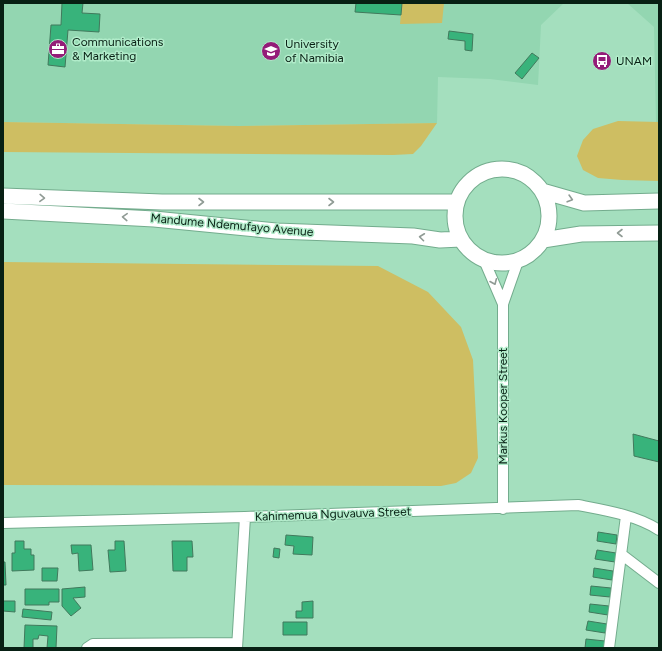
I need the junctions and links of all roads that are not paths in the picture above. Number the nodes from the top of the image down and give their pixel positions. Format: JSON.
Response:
{"nodes":[{"id":1,"x":542,"y":191,"type":"junction"},
{"id":2,"x":3,"y":196,"type":"edge"},
{"id":3,"x":457,"y":202,"type":"junction"},
{"id":4,"x":659,"y":202,"type":"edge"},
{"id":5,"x":3,"y":211,"type":"edge"},
{"id":6,"x":659,"y":233,"type":"edge"},
{"id":7,"x":461,"y":239,"type":"junction"},
{"id":8,"x":543,"y":240,"type":"junction"},
{"id":9,"x":480,"y":258,"type":"junction"},
{"id":10,"x":518,"y":261,"type":"junction"},
{"id":11,"x":503,"y":304,"type":"junction"},
{"id":12,"x":503,"y":509,"type":"junction"},
{"id":13,"x":626,"y":516,"type":"junction"},
{"id":14,"x":245,"y":517,"type":"junction"},
{"id":15,"x":3,"y":523,"type":"edge"},
{"id":16,"x":659,"y":530,"type":"edge"},
{"id":17,"x":622,"y":554,"type":"junction"},
{"id":18,"x":659,"y":583,"type":"edge"},
{"id":19,"x":237,"y":645,"type":"edge"},
{"id":20,"x":87,"y":648,"type":"edge"},
{"id":21,"x":609,"y":648,"type":"edge"}],
"edges":[{"from":1,"to":3,"type":"main road"},
{"from":1,"to":4,"type":"main road","one_way":true},
{"from":1,"to":8,"type":"main road"},
{"from":2,"to":3,"type":"main road","name":"Mandume Ndemufayo Avenue","one_way":true},
{"from":3,"to":7,"type":"main road"},
{"from":7,"to":5,"type":"main road","name":"Mandume Ndemufayo Avenue","one_way":true},
{"from":6,"to":8,"type":"main road","one_way":true},
{"from":7,"to":9,"type":"main road"},
{"from":8,"to":10,"type":"main road"},
{"from":9,"to":10,"type":"main road"},
{"from":9,"to":11,"type":"street","one_way":true},
{"from":10,"to":11,"type":"street"},
{"from":11,"to":12,"type":"street","name":"Markus Kooper Street"},
{"from":12,"to":13,"type":"street","name":"Kahimemua Nguvauva Street"},
{"from":12,"to":14,"type":"street","name":"Kahimemua Nguvauva Street"},
{"from":13,"to":16,"type":"street","name":"Kahimemua Nguvauva Street"},
{"from":13,"to":17,"type":"street"},
{"from":14,"to":15,"type":"street","name":"Kahimemua Nguvauva Street"},
{"from":14,"to":19,"type":"street"},
{"from":17,"to":18,"type":"street"},
{"from":17,"to":21,"type":"street"},
{"from":19,"to":20,"type":"street"}]}
